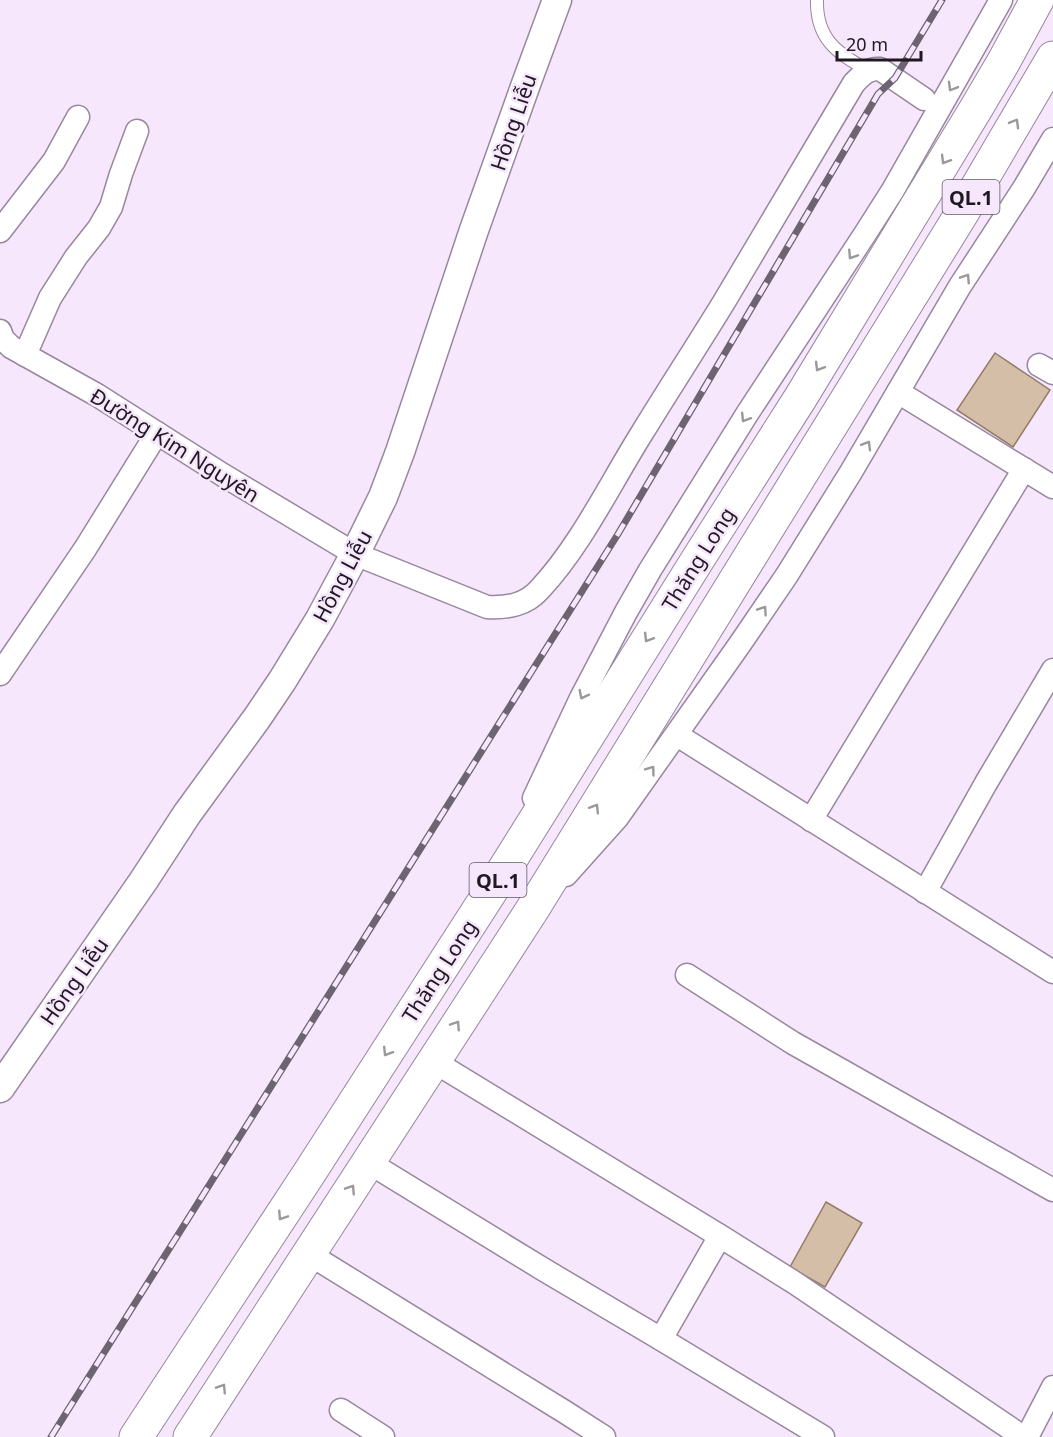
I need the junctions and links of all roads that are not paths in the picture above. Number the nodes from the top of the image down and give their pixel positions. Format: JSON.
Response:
{"nodes":[{"id":1,"x":557,"y":0,"type":"edge"},
{"id":2,"x":817,"y":0,"type":"edge"},
{"id":3,"x":1001,"y":0,"type":"edge"},
{"id":4,"x":1037,"y":0,"type":"edge"},
{"id":5,"x":1053,"y":58,"type":"edge"},
{"id":6,"x":868,"y":70,"type":"junction"},
{"id":7,"x":924,"y":99,"type":"dead end"},
{"id":8,"x":78,"y":117,"type":"dead end"},
{"id":9,"x":137,"y":131,"type":"dead end"},
{"id":10,"x":1053,"y":139,"type":"edge"},
{"id":11,"x":0,"y":231,"type":"edge"},
{"id":12,"x":1,"y":336,"type":"edge"},
{"id":13,"x":25,"y":355,"type":"junction"},
{"id":14,"x":898,"y":392,"type":"junction"},
{"id":15,"x":157,"y":433,"type":"junction"},
{"id":16,"x":1024,"y":470,"type":"junction"},
{"id":17,"x":1053,"y":487,"type":"edge"},
{"id":18,"x":356,"y":554,"type":"junction"},
{"id":19,"x":1053,"y":670,"type":"edge"},
{"id":20,"x":0,"y":674,"type":"edge"},
{"id":21,"x":677,"y":735,"type":"junction"},
{"id":22,"x":811,"y":820,"type":"junction"},
{"id":23,"x":494,"y":886,"type":"junction"},
{"id":24,"x":925,"y":891,"type":"junction"},
{"id":25,"x":532,"y":910,"type":"junction"},
{"id":26,"x":1053,"y":972,"type":"edge"},
{"id":27,"x":687,"y":975,"type":"dead end"},
{"id":28,"x":433,"y":1061,"type":"junction"},
{"id":29,"x":3,"y":1076,"type":"edge"},
{"id":30,"x":368,"y":1162,"type":"junction"},
{"id":31,"x":1053,"y":1190,"type":"edge"},
{"id":32,"x":720,"y":1236,"type":"junction"},
{"id":33,"x":309,"y":1254,"type":"junction"},
{"id":34,"x":661,"y":1339,"type":"junction"},
{"id":35,"x":1053,"y":1387,"type":"edge"},
{"id":36,"x":341,"y":1410,"type":"dead end"},
{"id":37,"x":136,"y":1437,"type":"edge"},
{"id":38,"x":190,"y":1437,"type":"edge"},
{"id":39,"x":383,"y":1437,"type":"edge"},
{"id":40,"x":604,"y":1437,"type":"edge"},
{"id":41,"x":823,"y":1437,"type":"edge"},
{"id":42,"x":1025,"y":1437,"type":"edge"}],
"edges":[{"from":1,"to":18,"type":"street","name":"Hồng Liễu"},
{"from":2,"to":6,"type":"lane"},
{"from":3,"to":23,"type":"street","one_way":true},
{"from":4,"to":23,"type":"main road","name":"Thăng Long","number":"QL.1","one_way":true},
{"from":25,"to":5,"type":"main road","name":"Thăng Long","number":"QL.1","one_way":true},
{"from":6,"to":7,"type":"street"},
{"from":6,"to":18,"type":"street","name":"Đường Kim Nguyên"},
{"from":8,"to":11,"type":"street"},
{"from":9,"to":13,"type":"street"},
{"from":14,"to":10,"type":"street","one_way":true},
{"from":12,"to":13,"type":"street","name":"Đường Kim Nguyên"},
{"from":13,"to":15,"type":"street","name":"Đường Kim Nguyên"},
{"from":14,"to":16,"type":"street"},
{"from":21,"to":14,"type":"street","one_way":true},
{"from":15,"to":18,"type":"street","name":"Đường Kim Nguyên"},
{"from":15,"to":20,"type":"street"},
{"from":16,"to":17,"type":"street"},
{"from":16,"to":22,"type":"street"},
{"from":18,"to":29,"type":"street","name":"Hồng Liễu"},
{"from":19,"to":24,"type":"street"},
{"from":21,"to":22,"type":"street"},
{"from":25,"to":21,"type":"street","one_way":true},
{"from":22,"to":24,"type":"street"},
{"from":23,"to":37,"type":"main road","name":"Thăng Long","number":"QL.1","one_way":true},
{"from":24,"to":26,"type":"street"},
{"from":28,"to":25,"type":"main road","name":"Thăng Long","number":"QL.1","one_way":true},
{"from":27,"to":31,"type":"street"},
{"from":28,"to":30,"type":"main road","name":"Thăng Long","number":"QL.1"},
{"from":28,"to":32,"type":"street"},
{"from":33,"to":30,"type":"main road","name":"Thăng Long","number":"QL.1","one_way":true},
{"from":30,"to":34,"type":"street"},
{"from":32,"to":34,"type":"street"},
{"from":32,"to":42,"type":"street"},
{"from":38,"to":33,"type":"main road","name":"Thăng Long","number":"QL.1","one_way":true},
{"from":33,"to":40,"type":"street"},
{"from":34,"to":41,"type":"street"},
{"from":35,"to":42,"type":"street"},
{"from":36,"to":39,"type":"street"}]}
